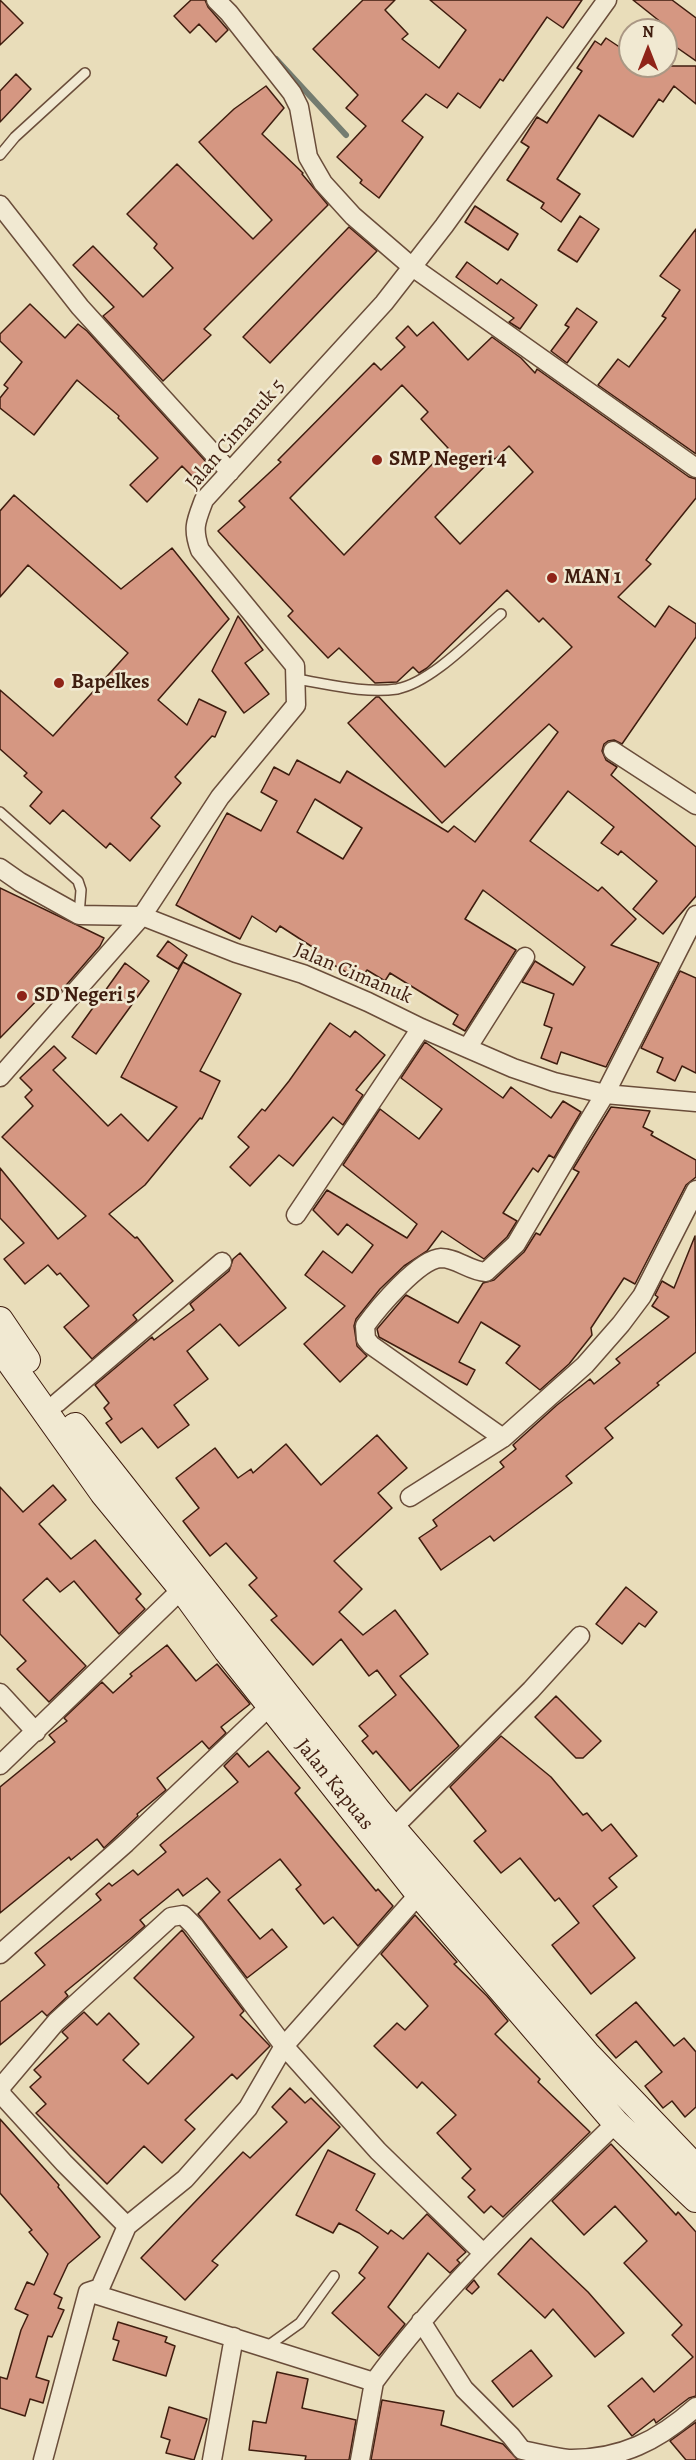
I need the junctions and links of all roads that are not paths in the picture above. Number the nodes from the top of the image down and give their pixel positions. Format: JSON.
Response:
{"nodes":[{"id":1,"x":216,"y":0,"type":"edge"},
{"id":2,"x":607,"y":0,"type":"edge"},
{"id":3,"x":85,"y":73,"type":"dead end"},
{"id":4,"x":0,"y":154,"type":"edge"},
{"id":5,"x":0,"y":205,"type":"edge"},
{"id":6,"x":411,"y":266,"type":"junction"},
{"id":7,"x":696,"y":468,"type":"edge"},
{"id":8,"x":230,"y":472,"type":"junction"},
{"id":9,"x":501,"y":614,"type":"dead end"},
{"id":10,"x":296,"y":679,"type":"junction"},
{"id":11,"x":613,"y":751,"type":"dead end"},
{"id":12,"x":696,"y":806,"type":"edge"},
{"id":13,"x":0,"y":812,"type":"edge"},
{"id":14,"x":0,"y":868,"type":"edge"},
{"id":15,"x":79,"y":915,"type":"junction"},
{"id":16,"x":696,"y":915,"type":"edge"},
{"id":17,"x":142,"y":916,"type":"junction"},
{"id":18,"x":525,"y":957,"type":"dead end"},
{"id":19,"x":421,"y":1028,"type":"junction"},
{"id":20,"x":468,"y":1047,"type":"junction"},
{"id":21,"x":0,"y":1077,"type":"edge"},
{"id":22,"x":604,"y":1094,"type":"junction"},
{"id":23,"x":696,"y":1102,"type":"edge"},
{"id":24,"x":696,"y":1190,"type":"edge"},
{"id":25,"x":296,"y":1215,"type":"dead end"},
{"id":26,"x":222,"y":1263,"type":"dead end"},
{"id":27,"x":0,"y":1320,"type":"edge"},
{"id":28,"x":0,"y":1348,"type":"edge"},
{"id":29,"x":57,"y":1403,"type":"junction"},
{"id":30,"x":503,"y":1438,"type":"junction"},
{"id":31,"x":410,"y":1497,"type":"dead end"},
{"id":32,"x":182,"y":1589,"type":"junction"},
{"id":33,"x":580,"y":1636,"type":"dead end"},
{"id":34,"x":0,"y":1693,"type":"edge"},
{"id":35,"x":270,"y":1706,"type":"junction"},
{"id":36,"x":36,"y":1732,"type":"junction"},
{"id":37,"x":0,"y":1765,"type":"edge"},
{"id":38,"x":393,"y":1828,"type":"junction"},
{"id":39,"x":419,"y":1894,"type":"junction"},
{"id":40,"x":0,"y":1954,"type":"edge"},
{"id":41,"x":284,"y":2046,"type":"junction"},
{"id":42,"x":578,"y":2061,"type":"junction"},
{"id":43,"x":616,"y":2123,"type":"junction"},
{"id":44,"x":696,"y":2168,"type":"edge"},
{"id":45,"x":696,"y":2199,"type":"edge"},
{"id":46,"x":127,"y":2226,"type":"junction"},
{"id":47,"x":483,"y":2253,"type":"junction"},
{"id":48,"x":334,"y":2276,"type":"dead end"},
{"id":49,"x":88,"y":2292,"type":"junction"},
{"id":50,"x":421,"y":2321,"type":"junction"},
{"id":51,"x":234,"y":2337,"type":"junction"},
{"id":52,"x":265,"y":2348,"type":"junction"},
{"id":53,"x":374,"y":2382,"type":"junction"},
{"id":54,"x":696,"y":2407,"type":"edge"},
{"id":55,"x":521,"y":2455,"type":"edge"},
{"id":56,"x":43,"y":2460,"type":"edge"},
{"id":57,"x":212,"y":2460,"type":"edge"},
{"id":58,"x":360,"y":2460,"type":"edge"}],
"edges":[{"from":1,"to":6,"type":"street"},
{"from":2,"to":6,"type":"street","name":"Jalan Cimanuk 5"},
{"from":3,"to":4,"type":"lane"},
{"from":5,"to":8,"type":"street"},
{"from":6,"to":7,"type":"street"},
{"from":6,"to":8,"type":"street","name":"Jalan Cimanuk 5"},
{"from":8,"to":10,"type":"street","name":"Jalan Cimanuk 5"},
{"from":9,"to":10,"type":"lane"},
{"from":10,"to":17,"type":"street","name":"Jalan Cimanuk 5"},
{"from":11,"to":12,"type":"street"},
{"from":13,"to":15,"type":"lane"},
{"from":14,"to":15,"type":"street","name":"Jalan Cimanuk"},
{"from":15,"to":17,"type":"street","name":"Jalan Cimanuk"},
{"from":16,"to":22,"type":"street"},
{"from":17,"to":19,"type":"street","name":"Jalan Cimanuk"},
{"from":17,"to":21,"type":"street","name":"Jalan Cimanuk 5"},
{"from":18,"to":20,"type":"street"},
{"from":19,"to":20,"type":"street","name":"Jalan Cimanuk"},
{"from":19,"to":25,"type":"street"},
{"from":20,"to":22,"type":"street","name":"Jalan Cimanuk"},
{"from":22,"to":23,"type":"street","name":"Jalan Cimanuk"},
{"from":22,"to":30,"type":"street"},
{"from":24,"to":30,"type":"street"},
{"from":26,"to":29,"type":"street"},
{"from":27,"to":29,"type":"street","name":"Jalan Kapuas"},
{"from":28,"to":32,"type":"street","name":"Jalan Kapuas"},
{"from":29,"to":38,"type":"street","name":"Jalan Kapuas"},
{"from":30,"to":31,"type":"street"},
{"from":32,"to":35,"type":"street","name":"Jalan Kapuas"},
{"from":32,"to":36,"type":"street"},
{"from":33,"to":38,"type":"street"},
{"from":34,"to":36,"type":"street"},
{"from":35,"to":39,"type":"street","name":"Jalan Kapuas"},
{"from":35,"to":40,"type":"street"},
{"from":36,"to":37,"type":"street"},
{"from":38,"to":42,"type":"street","name":"Jalan Kapuas"},
{"from":39,"to":41,"type":"street"},
{"from":39,"to":42,"type":"street","name":"Jalan Kapuas"},
{"from":41,"to":46,"type":"street"},
{"from":41,"to":46,"type":"street"},
{"from":41,"to":47,"type":"street"},
{"from":42,"to":43,"type":"street","name":"Jalan Kapuas"},
{"from":42,"to":44,"type":"street","name":"Jalan Kapuas"},
{"from":43,"to":45,"type":"street","name":"Jalan Kapuas"},
{"from":43,"to":47,"type":"street"},
{"from":46,"to":49,"type":"street"},
{"from":47,"to":50,"type":"street"},
{"from":48,"to":52,"type":"lane"},
{"from":49,"to":51,"type":"street"},
{"from":49,"to":56,"type":"street"},
{"from":50,"to":53,"type":"street"},
{"from":50,"to":55,"type":"street"},
{"from":51,"to":52,"type":"street"},
{"from":51,"to":57,"type":"street"},
{"from":52,"to":53,"type":"street"},
{"from":53,"to":58,"type":"street"},
{"from":54,"to":55,"type":"street"}]}
